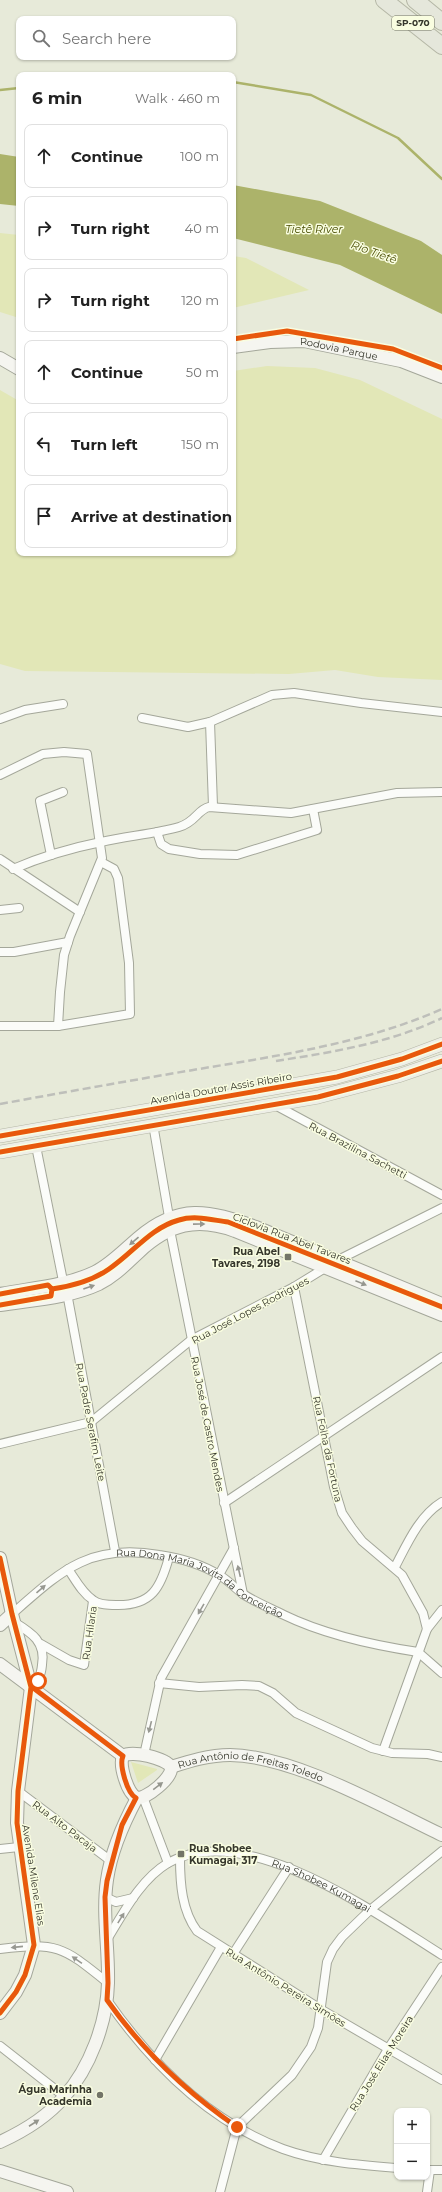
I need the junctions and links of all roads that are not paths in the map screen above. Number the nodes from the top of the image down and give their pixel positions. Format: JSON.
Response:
{"nodes":[{"id":1,"x":384,"y":0,"type":"edge"},
{"id":2,"x":416,"y":0,"type":"edge"},
{"id":3,"x":442,"y":22,"type":"edge"},
{"id":4,"x":442,"y":46,"type":"edge"},
{"id":5,"x":236,"y":347,"type":"edge"},
{"id":6,"x":0,"y":358,"type":"edge"},
{"id":7,"x":16,"y":367,"type":"edge"},
{"id":8,"x":442,"y":377,"type":"edge"},
{"id":9,"x":63,"y":704,"type":"dead end"},
{"id":10,"x":442,"y":712,"type":"edge"},
{"id":11,"x":142,"y":718,"type":"dead end"},
{"id":12,"x":0,"y":719,"type":"edge"},
{"id":13,"x":210,"y":722,"type":"junction"},
{"id":14,"x":0,"y":775,"type":"edge"},
{"id":15,"x":63,"y":792,"type":"dead end"},
{"id":16,"x":442,"y":792,"type":"edge"},
{"id":17,"x":213,"y":806,"type":"junction"},
{"id":18,"x":313,"y":809,"type":"junction"},
{"id":19,"x":157,"y":832,"type":"junction"},
{"id":20,"x":100,"y":842,"type":"junction"},
{"id":21,"x":51,"y":855,"type":"junction"},
{"id":22,"x":0,"y":859,"type":"edge"},
{"id":23,"x":101,"y":862,"type":"junction"},
{"id":24,"x":13,"y":869,"type":"junction"},
{"id":25,"x":19,"y":908,"type":"dead end"},
{"id":26,"x":0,"y":910,"type":"edge"},
{"id":27,"x":80,"y":912,"type":"junction"},
{"id":28,"x":68,"y":942,"type":"junction"},
{"id":29,"x":0,"y":952,"type":"edge"},
{"id":30,"x":0,"y":1026,"type":"edge"},
{"id":31,"x":58,"y":1026,"type":"junction"},
{"id":32,"x":442,"y":1044,"type":"edge"},
{"id":33,"x":442,"y":1061,"type":"edge"},
{"id":34,"x":274,"y":1105,"type":"junction"},
{"id":35,"x":153,"y":1124,"type":"junction"},
{"id":36,"x":0,"y":1136,"type":"edge"},
{"id":37,"x":36,"y":1146,"type":"junction"},
{"id":38,"x":0,"y":1152,"type":"edge"},
{"id":39,"x":442,"y":1195,"type":"edge"},
{"id":40,"x":442,"y":1208,"type":"edge"},
{"id":41,"x":169,"y":1217,"type":"junction"},
{"id":42,"x":170,"y":1230,"type":"junction"},
{"id":43,"x":338,"y":1260,"type":"junction"},
{"id":44,"x":325,"y":1268,"type":"junction"},
{"id":45,"x":64,"y":1281,"type":"junction"},
{"id":46,"x":294,"y":1287,"type":"junction"},
{"id":47,"x":67,"y":1293,"type":"junction"},
{"id":48,"x":0,"y":1294,"type":"edge"},
{"id":49,"x":442,"y":1304,"type":"edge"},
{"id":50,"x":0,"y":1305,"type":"edge"},
{"id":51,"x":442,"y":1315,"type":"edge"},
{"id":52,"x":191,"y":1340,"type":"junction"},
{"id":53,"x":442,"y":1357,"type":"edge"},
{"id":54,"x":90,"y":1422,"type":"junction"},
{"id":55,"x":324,"y":1435,"type":"junction"},
{"id":56,"x":0,"y":1444,"type":"edge"},
{"id":57,"x":442,"y":1502,"type":"edge"},
{"id":58,"x":224,"y":1504,"type":"junction"},
{"id":59,"x":438,"y":1508,"type":"edge"},
{"id":60,"x":234,"y":1548,"type":"junction"},
{"id":61,"x":115,"y":1552,"type":"junction"},
{"id":62,"x":169,"y":1557,"type":"junction"},
{"id":63,"x":0,"y":1558,"type":"edge"},
{"id":64,"x":395,"y":1567,"type":"junction"},
{"id":65,"x":68,"y":1569,"type":"junction"},
{"id":66,"x":220,"y":1575,"type":"junction"},
{"id":67,"x":244,"y":1594,"type":"junction"},
{"id":68,"x":93,"y":1601,"type":"junction"},
{"id":69,"x":442,"y":1610,"type":"edge"},
{"id":70,"x":13,"y":1618,"type":"junction"},
{"id":71,"x":0,"y":1625,"type":"edge"},
{"id":72,"x":427,"y":1630,"type":"junction"},
{"id":73,"x":41,"y":1644,"type":"junction"},
{"id":74,"x":418,"y":1652,"type":"junction"},
{"id":75,"x":0,"y":1664,"type":"edge"},
{"id":76,"x":442,"y":1673,"type":"edge"},
{"id":77,"x":159,"y":1683,"type":"junction"},
{"id":78,"x":32,"y":1687,"type":"junction"},
{"id":79,"x":383,"y":1751,"type":"junction"},
{"id":80,"x":144,"y":1755,"type":"junction"},
{"id":81,"x":123,"y":1756,"type":"junction"},
{"id":82,"x":442,"y":1758,"type":"edge"},
{"id":83,"x":171,"y":1767,"type":"junction"},
{"id":84,"x":18,"y":1791,"type":"junction"},
{"id":85,"x":140,"y":1798,"type":"junction"},
{"id":86,"x":442,"y":1836,"type":"edge"},
{"id":87,"x":19,"y":1847,"type":"junction"},
{"id":88,"x":0,"y":1849,"type":"edge"},
{"id":89,"x":442,"y":1851,"type":"edge"},
{"id":90,"x":180,"y":1858,"type":"junction"},
{"id":91,"x":111,"y":1862,"type":"junction"},
{"id":92,"x":168,"y":1863,"type":"junction"},
{"id":93,"x":289,"y":1867,"type":"junction"},
{"id":94,"x":105,"y":1897,"type":"junction"},
{"id":95,"x":133,"y":1898,"type":"junction"},
{"id":96,"x":370,"y":1910,"type":"junction"},
{"id":97,"x":108,"y":1938,"type":"junction"},
{"id":98,"x":34,"y":1945,"type":"junction"},
{"id":99,"x":221,"y":1947,"type":"junction"},
{"id":100,"x":0,"y":1949,"type":"edge"},
{"id":101,"x":233,"y":1954,"type":"junction"},
{"id":102,"x":442,"y":1955,"type":"edge"},
{"id":103,"x":442,"y":1967,"type":"edge"},
{"id":104,"x":108,"y":1983,"type":"junction"},
{"id":105,"x":107,"y":2000,"type":"junction"},
{"id":106,"x":322,"y":2010,"type":"junction"},
{"id":107,"x":0,"y":2013,"type":"edge"},
{"id":108,"x":0,"y":2046,"type":"edge"},
{"id":109,"x":388,"y":2049,"type":"junction"},
{"id":110,"x":155,"y":2060,"type":"junction"},
{"id":111,"x":442,"y":2080,"type":"edge"},
{"id":112,"x":65,"y":2097,"type":"junction"},
{"id":113,"x":237,"y":2127,"type":"junction"},
{"id":114,"x":0,"y":2142,"type":"edge"},
{"id":115,"x":323,"y":2160,"type":"junction"},
{"id":116,"x":394,"y":2168,"type":"edge"},
{"id":117,"x":430,"y":2170,"type":"edge"},
{"id":118,"x":442,"y":2170,"type":"edge"},
{"id":119,"x":0,"y":2171,"type":"edge"},
{"id":120,"x":428,"y":2180,"type":"edge"},
{"id":121,"x":67,"y":2192,"type":"edge"},
{"id":122,"x":220,"y":2192,"type":"edge"},
{"id":123,"x":427,"y":2192,"type":"edge"}],
"edges":[{"from":1,"to":4,"type":"highway","number":"SP-070"},
{"from":2,"to":3,"type":"highway","number":"SP-070"},
{"from":5,"to":8,"type":"street","name":"Rodovia Parque"},
{"from":6,"to":7,"type":"street"},
{"from":9,"to":12,"type":"street"},
{"from":10,"to":13,"type":"street"},
{"from":11,"to":13,"type":"street"},
{"from":13,"to":17,"type":"street"},
{"from":14,"to":20,"type":"street"},
{"from":15,"to":21,"type":"street"},
{"from":16,"to":18,"type":"street"},
{"from":17,"to":18,"type":"street"},
{"from":17,"to":19,"type":"street"},
{"from":18,"to":19,"type":"street"},
{"from":19,"to":20,"type":"street"},
{"from":20,"to":21,"type":"street"},
{"from":20,"to":23,"type":"street"},
{"from":21,"to":24,"type":"street"},
{"from":22,"to":24,"type":"street"},
{"from":23,"to":27,"type":"street"},
{"from":23,"to":31,"type":"street"},
{"from":24,"to":27,"type":"street"},
{"from":25,"to":26,"type":"street"},
{"from":27,"to":28,"type":"street"},
{"from":28,"to":29,"type":"street"},
{"from":28,"to":31,"type":"street"},
{"from":30,"to":31,"type":"street"},
{"from":32,"to":36,"type":"main road","name":"Avenida Doutor Assis Ribeiro"},
{"from":33,"to":34,"type":"main road"},
{"from":34,"to":35,"type":"main road"},
{"from":34,"to":39,"type":"street","name":"Rua Brazilina Sachetti"},
{"from":35,"to":37,"type":"main road"},
{"from":35,"to":41,"type":"street"},
{"from":37,"to":38,"type":"main road"},
{"from":37,"to":45,"type":"street"},
{"from":40,"to":43,"type":"street","name":"Rua José Lopes Rodrigues"},
{"from":41,"to":43,"type":"street"},
{"from":41,"to":45,"type":"street","one_way":true},
{"from":42,"to":44,"type":"street","one_way":true},
{"from":47,"to":42,"type":"street","one_way":true},
{"from":42,"to":52,"type":"street","name":"Rua José de Castro Mendes"},
{"from":43,"to":44,"type":"street","name":"Rua José Lopes Rodrigues"},
{"from":43,"to":49,"type":"street"},
{"from":44,"to":46,"type":"street","name":"Rua José Lopes Rodrigues"},
{"from":44,"to":51,"type":"street","one_way":true},
{"from":45,"to":48,"type":"street"},
{"from":46,"to":52,"type":"street","name":"Rua José Lopes Rodrigues"},
{"from":46,"to":55,"type":"street","name":"Rua Folha da Fortuna"},
{"from":47,"to":50,"type":"street"},
{"from":47,"to":54,"type":"street","name":"Rua Padre Serafim Leite"},
{"from":52,"to":54,"type":"street","name":"Rua José Lopes Rodrigues"},
{"from":52,"to":58,"type":"street","name":"Rua José de Castro Mendes"},
{"from":53,"to":55,"type":"street"},
{"from":54,"to":56,"type":"street","name":"Rua José Lopes Rodrigues"},
{"from":54,"to":61,"type":"street","name":"Rua Padre Serafim Leite"},
{"from":55,"to":58,"type":"street"},
{"from":55,"to":64,"type":"street","name":"Rua Folha da Fortuna"},
{"from":57,"to":59,"type":"street"},
{"from":58,"to":60,"type":"street","name":"Rua José de Castro Mendes"},
{"from":59,"to":64,"type":"street"},
{"from":60,"to":66,"type":"street"},
{"from":67,"to":60,"type":"street","name":"Rua José de Castro Mendes","one_way":true},
{"from":61,"to":62,"type":"street","name":"Rua Dona Maria Jovita da Conceição"},
{"from":61,"to":65,"type":"street","name":"Rua Dona Maria Jovita da Conceição"},
{"from":62,"to":66,"type":"street","name":"Rua Dona Maria Jovita da Conceição"},
{"from":62,"to":68,"type":"street"},
{"from":63,"to":70,"type":"street","name":"Avenida Milene Elias"},
{"from":64,"to":72,"type":"street","name":"Rua Folha da Fortuna"},
{"from":65,"to":68,"type":"street"},
{"from":70,"to":65,"type":"street","name":"Rua Dona Maria Jovita da Conceição","one_way":true},
{"from":66,"to":67,"type":"street","name":"Rua Dona Maria Jovita da Conceição"},
{"from":66,"to":77,"type":"street","one_way":true},
{"from":67,"to":74,"type":"street","name":"Rua Dona Maria Jovita da Conceição"},
{"from":68,"to":73,"type":"street","name":"Rua Hilaria"},
{"from":69,"to":72,"type":"street"},
{"from":70,"to":71,"type":"street","name":"Rua Dona Maria Jovita da Conceição"},
{"from":70,"to":73,"type":"street"},
{"from":70,"to":78,"type":"street","name":"Avenida Milene Elias"},
{"from":72,"to":74,"type":"street"},
{"from":73,"to":78,"type":"street","name":"Avenida Milene Elias"},
{"from":74,"to":76,"type":"street"},
{"from":74,"to":79,"type":"street"},
{"from":75,"to":78,"type":"street"},
{"from":77,"to":79,"type":"street"},
{"from":77,"to":80,"type":"street","one_way":true},
{"from":78,"to":81,"type":"street"},
{"from":78,"to":84,"type":"street","name":"Avenida Milene Elias"},
{"from":79,"to":82,"type":"street"},
{"from":80,"to":81,"type":"street"},
{"from":80,"to":83,"type":"street"},
{"from":81,"to":85,"type":"street"},
{"from":85,"to":83,"type":"street","name":"Rua Antônio de Freitas Toledo","one_way":true},
{"from":83,"to":86,"type":"street","name":"Rua Antônio de Freitas Toledo"},
{"from":84,"to":87,"type":"street","name":"Avenida Milene Elias"},
{"from":84,"to":91,"type":"street","name":"Rua Alto Pacaja"},
{"from":85,"to":91,"type":"street","name":"Rua Antônio de Freitas Toledo"},
{"from":85,"to":92,"type":"street"},
{"from":87,"to":88,"type":"street"},
{"from":87,"to":98,"type":"street","name":"Avenida Milene Elias"},
{"from":89,"to":96,"type":"street"},
{"from":90,"to":92,"type":"street","name":"Rua Shobee Kumagai"},
{"from":90,"to":93,"type":"street","name":"Rua Shobee Kumagai"},
{"from":90,"to":99,"type":"street","name":"Rua Antônio Pereira Simões"},
{"from":91,"to":94,"type":"street","name":"Rua Antônio de Freitas Toledo"},
{"from":92,"to":95,"type":"street","name":"Rua Shobee Kumagai"},
{"from":93,"to":96,"type":"street","name":"Rua Shobee Kumagai"},
{"from":93,"to":101,"type":"street"},
{"from":94,"to":95,"type":"street"},
{"from":94,"to":97,"type":"street","name":"Rua Antônio de Freitas Toledo"},
{"from":97,"to":95,"type":"street","name":"Rua Shobee Kumagai","one_way":true},
{"from":96,"to":102,"type":"street","name":"Rua Shobee Kumagai"},
{"from":96,"to":106,"type":"street"},
{"from":97,"to":104,"type":"street"},
{"from":98,"to":100,"type":"street","one_way":true},
{"from":104,"to":98,"type":"street","one_way":true},
{"from":98,"to":107,"type":"street","name":"Avenida Milene Elias"},
{"from":99,"to":101,"type":"street","name":"Rua Antônio Pereira Simões"},
{"from":99,"to":110,"type":"street"},
{"from":101,"to":106,"type":"street","name":"Rua Antônio Pereira Simões"},
{"from":103,"to":109,"type":"street","name":"Rua José Elias Moreira"},
{"from":104,"to":105,"type":"street"},
{"from":105,"to":110,"type":"street"},
{"from":105,"to":112,"type":"street"},
{"from":106,"to":109,"type":"street","name":"Rua Antônio Pereira Simões"},
{"from":106,"to":113,"type":"street"},
{"from":108,"to":112,"type":"street"},
{"from":109,"to":111,"type":"street","name":"Rua Antônio Pereira Simões"},
{"from":109,"to":115,"type":"street","name":"Rua José Elias Moreira"},
{"from":110,"to":113,"type":"street"},
{"from":114,"to":112,"type":"street","one_way":true},
{"from":113,"to":115,"type":"street"},
{"from":113,"to":122,"type":"street"},
{"from":115,"to":116,"type":"street"},
{"from":117,"to":118,"type":"street"},
{"from":119,"to":121,"type":"street"},
{"from":120,"to":123,"type":"street"}]}
